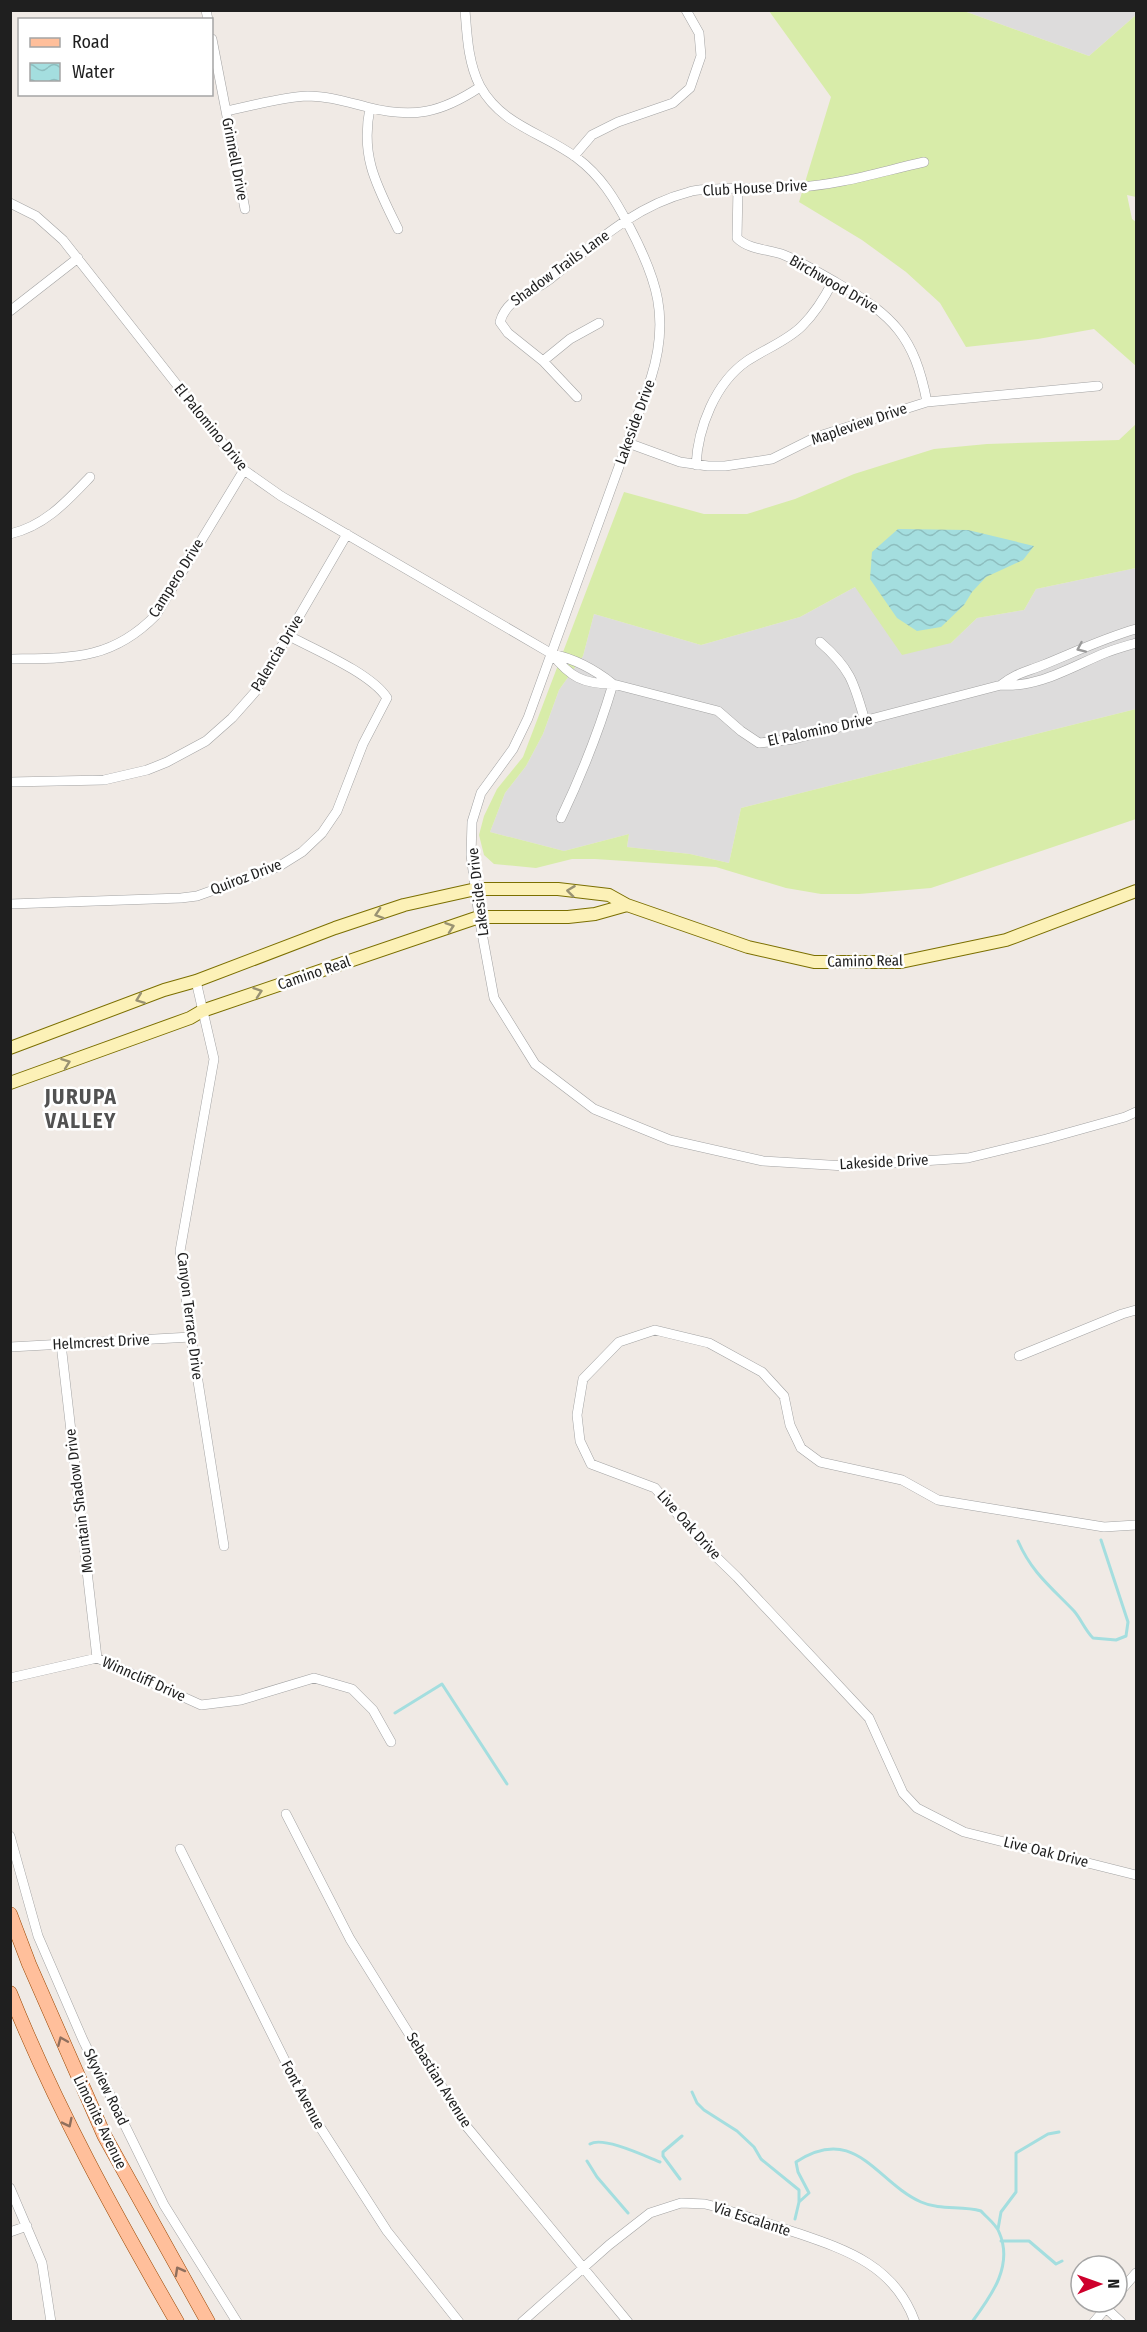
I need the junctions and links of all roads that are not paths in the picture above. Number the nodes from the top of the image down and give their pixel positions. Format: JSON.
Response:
{"nodes":[{"id":1,"x":465,"y":10,"type":"edge"},
{"id":2,"x":687,"y":10,"type":"edge"},
{"id":3,"x":213,"y":44,"type":"edge"},
{"id":4,"x":480,"y":87,"type":"junction"},
{"id":5,"x":370,"y":108,"type":"junction"},
{"id":6,"x":226,"y":111,"type":"junction"},
{"id":7,"x":574,"y":156,"type":"junction"},
{"id":8,"x":924,"y":162,"type":"dead end"},
{"id":9,"x":738,"y":188,"type":"junction"},
{"id":10,"x":10,"y":203,"type":"edge"},
{"id":11,"x":245,"y":209,"type":"dead end"},
{"id":12,"x":626,"y":220,"type":"junction"},
{"id":13,"x":398,"y":229,"type":"dead end"},
{"id":14,"x":78,"y":258,"type":"junction"},
{"id":15,"x":833,"y":281,"type":"junction"},
{"id":16,"x":10,"y":311,"type":"edge"},
{"id":17,"x":599,"y":323,"type":"dead end"},
{"id":18,"x":543,"y":361,"type":"junction"},
{"id":19,"x":1098,"y":386,"type":"dead end"},
{"id":20,"x":577,"y":397,"type":"dead end"},
{"id":21,"x":927,"y":402,"type":"junction"},
{"id":22,"x":628,"y":443,"type":"junction"},
{"id":23,"x":696,"y":465,"type":"junction"},
{"id":24,"x":244,"y":470,"type":"junction"},
{"id":25,"x":90,"y":477,"type":"dead end"},
{"id":26,"x":10,"y":534,"type":"edge"},
{"id":27,"x":347,"y":534,"type":"junction"},
{"id":28,"x":1137,"y":629,"type":"edge"},
{"id":29,"x":289,"y":636,"type":"junction"},
{"id":30,"x":820,"y":642,"type":"dead end"},
{"id":31,"x":1137,"y":643,"type":"edge"},
{"id":32,"x":552,"y":654,"type":"junction"},
{"id":33,"x":10,"y":659,"type":"edge"},
{"id":34,"x":590,"y":668,"type":"junction"},
{"id":35,"x":585,"y":680,"type":"junction"},
{"id":36,"x":613,"y":684,"type":"junction"},
{"id":37,"x":1001,"y":686,"type":"junction"},
{"id":38,"x":865,"y":721,"type":"junction"},
{"id":39,"x":10,"y":783,"type":"edge"},
{"id":40,"x":561,"y":818,"type":"dead end"},
{"id":41,"x":476,"y":889,"type":"junction"},
{"id":42,"x":1137,"y":891,"type":"edge"},
{"id":43,"x":10,"y":904,"type":"edge"},
{"id":44,"x":627,"y":905,"type":"junction"},
{"id":45,"x":479,"y":917,"type":"junction"},
{"id":46,"x":196,"y":981,"type":"junction"},
{"id":47,"x":202,"y":1011,"type":"junction"},
{"id":48,"x":10,"y":1048,"type":"edge"},
{"id":49,"x":10,"y":1083,"type":"edge"},
{"id":50,"x":1137,"y":1112,"type":"edge"},
{"id":51,"x":1137,"y":1310,"type":"edge"},
{"id":52,"x":191,"y":1337,"type":"junction"},
{"id":53,"x":60,"y":1344,"type":"junction"},
{"id":54,"x":10,"y":1347,"type":"edge"},
{"id":55,"x":1019,"y":1356,"type":"dead end"},
{"id":56,"x":1137,"y":1524,"type":"edge"},
{"id":57,"x":224,"y":1546,"type":"dead end"},
{"id":58,"x":97,"y":1658,"type":"junction"},
{"id":59,"x":10,"y":1678,"type":"edge"},
{"id":60,"x":391,"y":1742,"type":"dead end"},
{"id":61,"x":286,"y":1814,"type":"dead end"},
{"id":62,"x":10,"y":1836,"type":"edge"},
{"id":63,"x":180,"y":1848,"type":"dead end"},
{"id":64,"x":1137,"y":1875,"type":"edge"},
{"id":65,"x":10,"y":1914,"type":"edge"},
{"id":66,"x":10,"y":1993,"type":"edge"},
{"id":67,"x":10,"y":2188,"type":"edge"},
{"id":68,"x":27,"y":2226,"type":"junction"},
{"id":69,"x":10,"y":2232,"type":"edge"},
{"id":70,"x":584,"y":2268,"type":"junction"},
{"id":71,"x":51,"y":2322,"type":"edge"},
{"id":72,"x":177,"y":2322,"type":"edge"},
{"id":73,"x":208,"y":2322,"type":"edge"},
{"id":74,"x":237,"y":2322,"type":"edge"},
{"id":75,"x":459,"y":2322,"type":"edge"},
{"id":76,"x":522,"y":2322,"type":"edge"},
{"id":77,"x":628,"y":2322,"type":"edge"},
{"id":78,"x":915,"y":2322,"type":"edge"}],
"edges":[{"from":1,"to":4,"type":"street","name":"Lakeside Drive"},
{"from":2,"to":7,"type":"street"},
{"from":3,"to":6,"type":"street","name":"Grinnell Drive"},
{"from":4,"to":5,"type":"street"},
{"from":4,"to":7,"type":"street","name":"Lakeside Drive"},
{"from":5,"to":6,"type":"street"},
{"from":5,"to":13,"type":"street"},
{"from":6,"to":11,"type":"street","name":"Grinnell Drive"},
{"from":7,"to":12,"type":"street","name":"Lakeside Drive"},
{"from":8,"to":9,"type":"street","name":"Club House Drive"},
{"from":9,"to":12,"type":"street","name":"Club House Drive"},
{"from":9,"to":15,"type":"street","name":"Birchwood Drive"},
{"from":10,"to":14,"type":"street","name":"El Palomino Drive"},
{"from":12,"to":18,"type":"street","name":"Shadow Trails Lane"},
{"from":12,"to":22,"type":"street","name":"Lakeside Drive"},
{"from":14,"to":16,"type":"street"},
{"from":14,"to":24,"type":"street","name":"El Palomino Drive"},
{"from":15,"to":21,"type":"street","name":"Birchwood Drive"},
{"from":15,"to":23,"type":"street"},
{"from":17,"to":18,"type":"street"},
{"from":18,"to":20,"type":"street","name":"Shadow Trails Lane"},
{"from":19,"to":21,"type":"street","name":"Mapleview Drive"},
{"from":21,"to":23,"type":"street","name":"Mapleview Drive"},
{"from":22,"to":23,"type":"street","name":"Mapleview Drive"},
{"from":22,"to":32,"type":"street","name":"Lakeside Drive"},
{"from":24,"to":27,"type":"street","name":"El Palomino Drive"},
{"from":24,"to":33,"type":"street","name":"Campero Drive"},
{"from":25,"to":26,"type":"street"},
{"from":27,"to":29,"type":"street","name":"Palencia Drive"},
{"from":27,"to":32,"type":"street","name":"El Palomino Drive"},
{"from":28,"to":37,"type":"street","name":"El Palomino Drive","one_way":true},
{"from":29,"to":39,"type":"street","name":"Palencia Drive"},
{"from":29,"to":43,"type":"street","name":"Quiroz Drive"},
{"from":30,"to":38,"type":"street"},
{"from":31,"to":37,"type":"street","name":"El Palomino Drive"},
{"from":32,"to":34,"type":"street","name":"El Palomino Drive"},
{"from":32,"to":35,"type":"street","name":"El Palomino Drive"},
{"from":32,"to":41,"type":"street","name":"Lakeside Drive"},
{"from":34,"to":35,"type":"street"},
{"from":34,"to":36,"type":"street","name":"El Palomino Drive"},
{"from":35,"to":36,"type":"street","name":"El Palomino Drive"},
{"from":36,"to":38,"type":"street","name":"El Palomino Drive"},
{"from":36,"to":40,"type":"street"},
{"from":37,"to":38,"type":"street","name":"El Palomino Drive"},
{"from":44,"to":41,"type":"main road","name":"Camino Real","one_way":true},
{"from":41,"to":45,"type":"street","name":"Lakeside Drive"},
{"from":41,"to":46,"type":"main road","name":"Camino Real","one_way":true},
{"from":42,"to":44,"type":"main road","name":"Camino Real"},
{"from":44,"to":45,"type":"main road","name":"Camino Real"},
{"from":47,"to":45,"type":"main road","name":"Camino Real","one_way":true},
{"from":45,"to":50,"type":"street","name":"Lakeside Drive"},
{"from":46,"to":47,"type":"street","name":"Canyon Terrace Drive"},
{"from":46,"to":48,"type":"main road","name":"Camino Real","one_way":true},
{"from":49,"to":47,"type":"main road","name":"Camino Real","one_way":true},
{"from":47,"to":52,"type":"street","name":"Canyon Terrace Drive"},
{"from":51,"to":55,"type":"street"},
{"from":52,"to":53,"type":"street","name":"Helmcrest Drive"},
{"from":52,"to":57,"type":"street","name":"Canyon Terrace Drive"},
{"from":53,"to":54,"type":"street","name":"Helmcrest Drive"},
{"from":53,"to":58,"type":"street","name":"Mountain Shadow Drive"},
{"from":56,"to":64,"type":"street","name":"Live Oak Drive"},
{"from":58,"to":59,"type":"street","name":"Winncliff Drive"},
{"from":58,"to":60,"type":"street","name":"Winncliff Drive"},
{"from":61,"to":70,"type":"street","name":"Sebastian Avenue"},
{"from":62,"to":74,"type":"street","name":"Skyview Road"},
{"from":63,"to":75,"type":"street","name":"Font Avenue"},
{"from":73,"to":65,"type":"main road","name":"Limonite Avenue","one_way":true},
{"from":66,"to":72,"type":"main road","name":"Limonite Avenue","one_way":true},
{"from":67,"to":68,"type":"street"},
{"from":68,"to":69,"type":"street"},
{"from":68,"to":71,"type":"street"},
{"from":70,"to":76,"type":"street","name":"Via Escalante"},
{"from":70,"to":77,"type":"street","name":"Sebastian Avenue"},
{"from":70,"to":78,"type":"street","name":"Via Escalante"}]}
